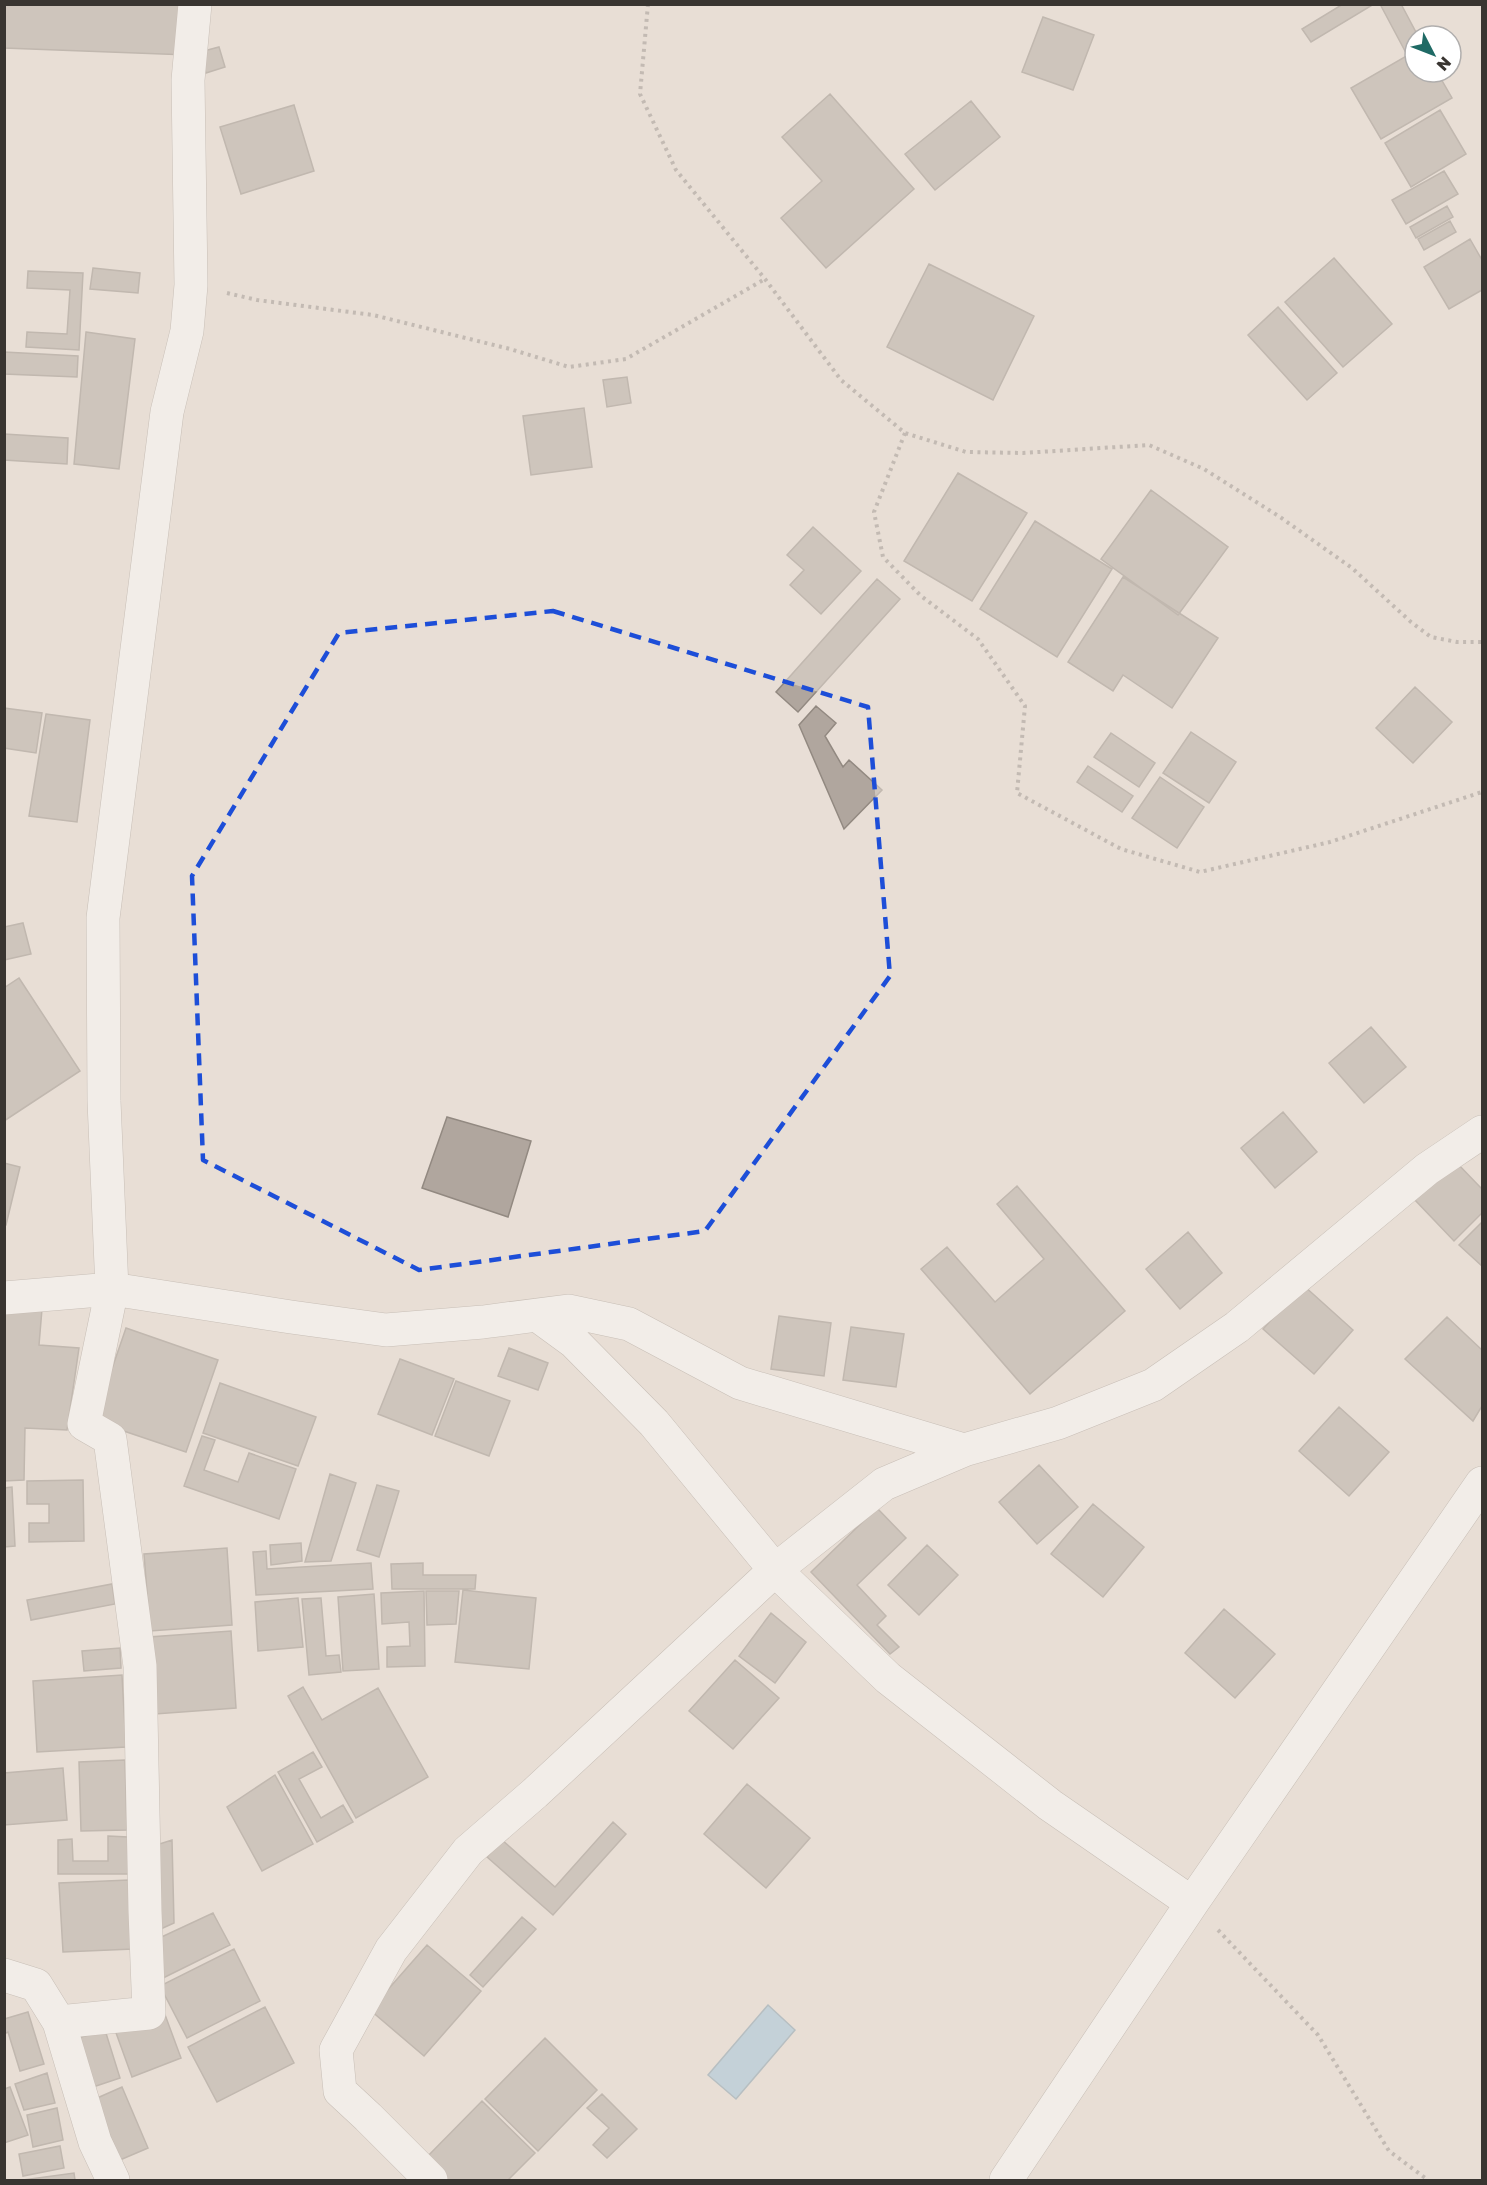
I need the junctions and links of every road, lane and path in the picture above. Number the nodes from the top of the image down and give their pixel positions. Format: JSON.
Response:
{"nodes":[{"id":1,"x":195,"y":4,"type":"edge"},
{"id":2,"x":648,"y":4,"type":"edge"},
{"id":3,"x":765,"y":279,"type":"junction"},
{"id":4,"x":191,"y":285,"type":"junction"},
{"id":5,"x":905,"y":433,"type":"junction"},
{"id":6,"x":1482,"y":642,"type":"edge"},
{"id":7,"x":1482,"y":792,"type":"edge"},
{"id":8,"x":1482,"y":1132,"type":"edge"},
{"id":9,"x":112,"y":1288,"type":"junction"},
{"id":10,"x":4,"y":1298,"type":"edge"},
{"id":11,"x":537,"y":1315,"type":"junction"},
{"id":12,"x":964,"y":1450,"type":"junction"},
{"id":13,"x":1482,"y":1483,"type":"edge"},
{"id":14,"x":775,"y":1570,"type":"junction"},
{"id":15,"x":1192,"y":1904,"type":"junction"},
{"id":16,"x":4,"y":1975,"type":"edge"},
{"id":17,"x":59,"y":2022,"type":"junction"},
{"id":18,"x":95,"y":2142,"type":"junction"},
{"id":19,"x":104,"y":2181,"type":"edge"},
{"id":20,"x":113,"y":2181,"type":"edge"},
{"id":21,"x":431,"y":2181,"type":"edge"},
{"id":22,"x":1006,"y":2181,"type":"edge"},
{"id":23,"x":1428,"y":2181,"type":"edge"}],
"edges":[{"from":1,"to":4,"type":"street"},
{"from":2,"to":3,"type":"path"},
{"from":3,"to":4,"type":"path"},
{"from":3,"to":5,"type":"path"},
{"from":4,"to":9,"type":"street"},
{"from":5,"to":6,"type":"path"},
{"from":5,"to":7,"type":"path"},
{"from":8,"to":12,"type":"street"},
{"from":9,"to":10,"type":"street"},
{"from":9,"to":11,"type":"street"},
{"from":9,"to":17,"type":"street"},
{"from":11,"to":12,"type":"street"},
{"from":11,"to":14,"type":"street"},
{"from":12,"to":14,"type":"street"},
{"from":13,"to":15,"type":"street"},
{"from":14,"to":15,"type":"street"},
{"from":14,"to":21,"type":"street"},
{"from":15,"to":22,"type":"street"},
{"from":15,"to":23,"type":"path"},
{"from":16,"to":17,"type":"street"},
{"from":17,"to":18,"type":"street"},
{"from":18,"to":19,"type":"street"},
{"from":18,"to":20,"type":"street"}]}
